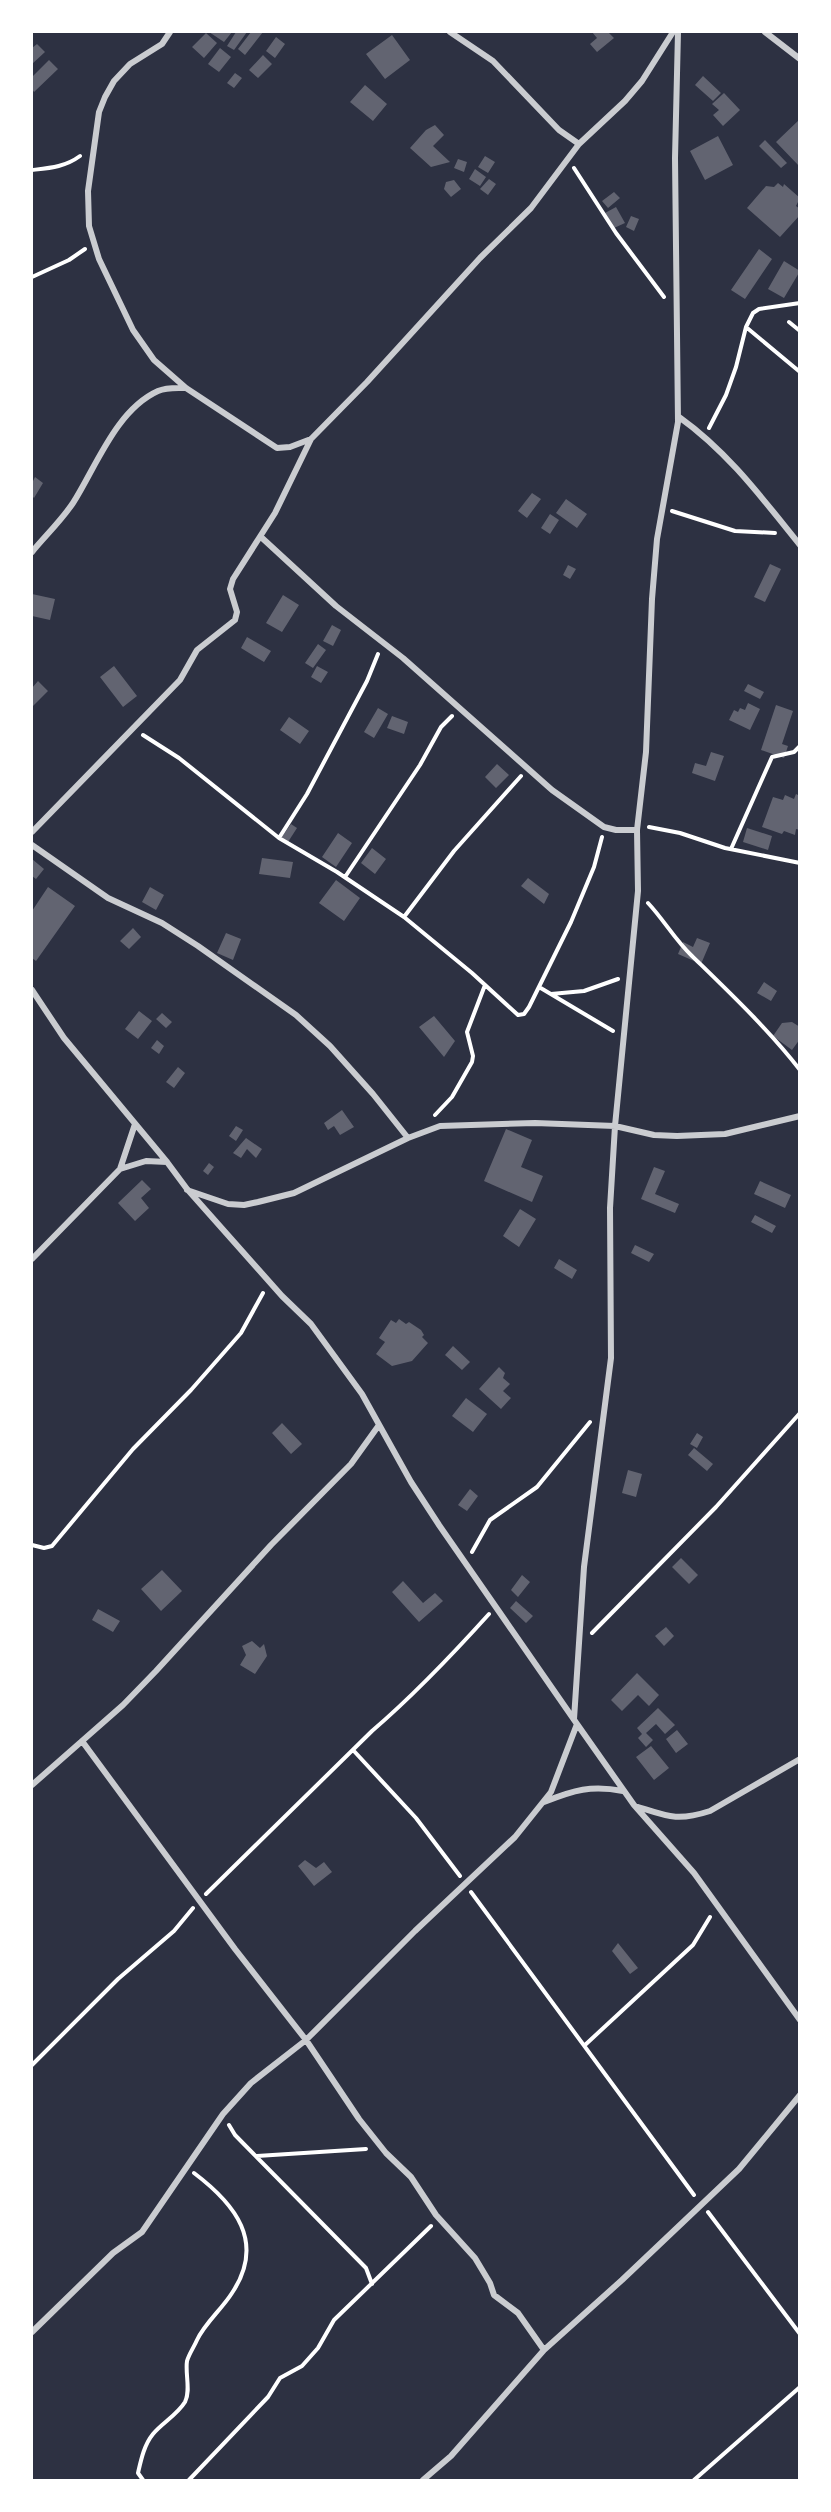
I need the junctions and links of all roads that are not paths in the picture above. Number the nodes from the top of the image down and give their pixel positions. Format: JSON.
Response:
{"nodes":[{"id":1,"x":170,"y":32,"type":"edge"},
{"id":2,"x":450,"y":32,"type":"edge"},
{"id":3,"x":673,"y":32,"type":"edge"},
{"id":4,"x":678,"y":32,"type":"edge"},
{"id":5,"x":765,"y":32,"type":"edge"},
{"id":6,"x":800,"y":59,"type":"edge"},
{"id":7,"x":579,"y":144,"type":"junction"},
{"id":8,"x":186,"y":388,"type":"junction"},
{"id":9,"x":679,"y":417,"type":"junction"},
{"id":10,"x":311,"y":439,"type":"junction"},
{"id":11,"x":261,"y":537,"type":"junction"},
{"id":12,"x":800,"y":545,"type":"edge"},
{"id":13,"x":32,"y":552,"type":"edge"},
{"id":14,"x":638,"y":827,"type":"junction"},
{"id":15,"x":32,"y":832,"type":"edge"},
{"id":16,"x":32,"y":845,"type":"edge"},
{"id":17,"x":32,"y":990,"type":"edge"},
{"id":18,"x":800,"y":1116,"type":"edge"},
{"id":19,"x":135,"y":1124,"type":"junction"},
{"id":20,"x":615,"y":1126,"type":"junction"},
{"id":21,"x":408,"y":1138,"type":"junction"},
{"id":22,"x":167,"y":1162,"type":"junction"},
{"id":23,"x":120,"y":1169,"type":"junction"},
{"id":24,"x":187,"y":1189,"type":"junction"},
{"id":25,"x":32,"y":1259,"type":"edge"},
{"id":26,"x":379,"y":1425,"type":"junction"},
{"id":27,"x":575,"y":1722,"type":"junction"},
{"id":28,"x":82,"y":1741,"type":"junction"},
{"id":29,"x":800,"y":1759,"type":"edge"},
{"id":30,"x":32,"y":1785,"type":"edge"},
{"id":31,"x":624,"y":1791,"type":"junction"},
{"id":32,"x":544,"y":1802,"type":"junction"},
{"id":33,"x":634,"y":1805,"type":"junction"},
{"id":34,"x":800,"y":2020,"type":"edge"},
{"id":35,"x":306,"y":2040,"type":"junction"},
{"id":36,"x":800,"y":2095,"type":"edge"},
{"id":37,"x":32,"y":2332,"type":"edge"},
{"id":38,"x":544,"y":2350,"type":"junction"},
{"id":39,"x":432,"y":2477,"type":"edge"},
{"id":40,"x":423,"y":2481,"type":"edge"}],
"edges":[{"from":1,"to":8,"type":"street"},
{"from":2,"to":7,"type":"street"},
{"from":3,"to":7,"type":"street"},
{"from":4,"to":9,"type":"street"},
{"from":5,"to":6,"type":"street"},
{"from":7,"to":10,"type":"street"},
{"from":8,"to":10,"type":"street"},
{"from":8,"to":13,"type":"street"},
{"from":9,"to":12,"type":"street"},
{"from":9,"to":14,"type":"street"},
{"from":10,"to":11,"type":"street"},
{"from":11,"to":14,"type":"street"},
{"from":11,"to":15,"type":"street"},
{"from":14,"to":20,"type":"street"},
{"from":16,"to":21,"type":"street"},
{"from":17,"to":19,"type":"street"},
{"from":18,"to":20,"type":"street"},
{"from":19,"to":22,"type":"street"},
{"from":19,"to":23,"type":"street"},
{"from":20,"to":21,"type":"street"},
{"from":20,"to":27,"type":"street"},
{"from":21,"to":24,"type":"street"},
{"from":22,"to":23,"type":"street"},
{"from":22,"to":24,"type":"street"},
{"from":23,"to":25,"type":"street"},
{"from":24,"to":26,"type":"street"},
{"from":26,"to":27,"type":"street"},
{"from":26,"to":28,"type":"street"},
{"from":27,"to":31,"type":"street"},
{"from":27,"to":32,"type":"street"},
{"from":28,"to":30,"type":"street"},
{"from":28,"to":35,"type":"street"},
{"from":29,"to":33,"type":"street"},
{"from":31,"to":32,"type":"street"},
{"from":31,"to":33,"type":"street"},
{"from":32,"to":35,"type":"street"},
{"from":33,"to":34,"type":"street"},
{"from":35,"to":37,"type":"street"},
{"from":35,"to":38,"type":"street"},
{"from":36,"to":38,"type":"street"},
{"from":38,"to":39,"type":"street"},
{"from":39,"to":40,"type":"street"}]}
